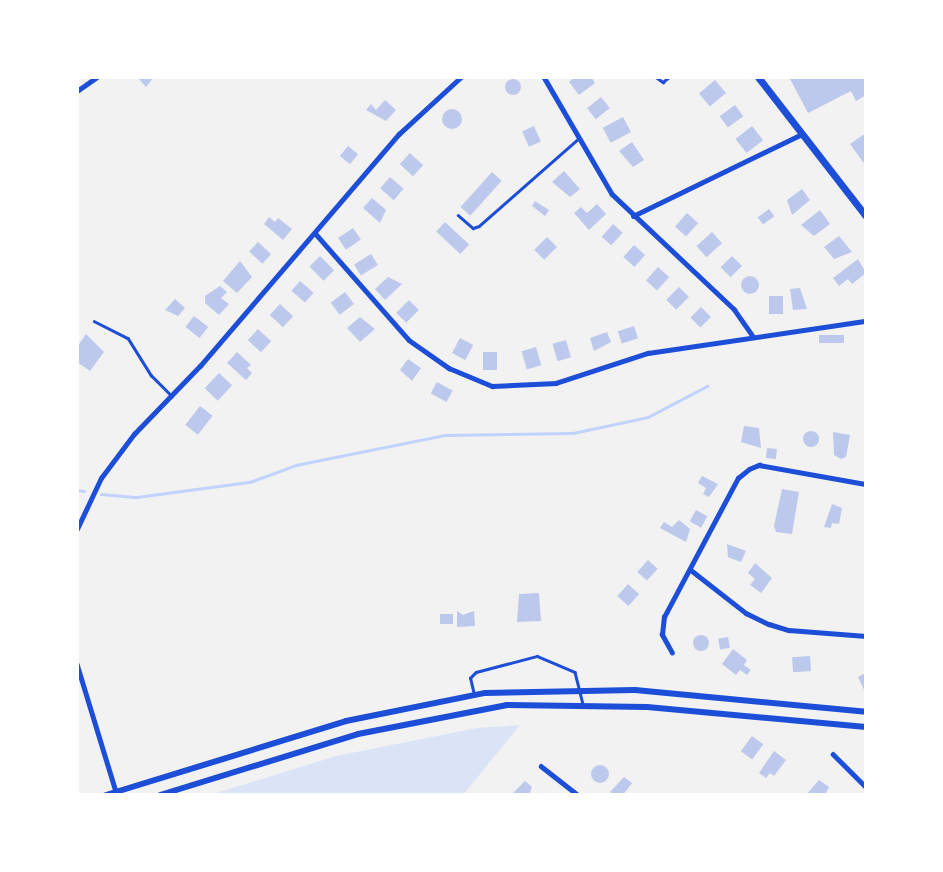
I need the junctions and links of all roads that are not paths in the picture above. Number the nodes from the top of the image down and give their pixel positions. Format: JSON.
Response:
{"nodes":[{"id":1,"x":97,"y":77,"type":"edge"},
{"id":2,"x":461,"y":77,"type":"edge"},
{"id":3,"x":544,"y":77,"type":"edge"},
{"id":4,"x":656,"y":77,"type":"edge"},
{"id":5,"x":669,"y":77,"type":"edge"},
{"id":6,"x":758,"y":77,"type":"edge"},
{"id":7,"x":77,"y":91,"type":"edge"},
{"id":8,"x":802,"y":134,"type":"junction"},
{"id":9,"x":578,"y":139,"type":"junction"},
{"id":10,"x":458,"y":215,"type":"dead end"},
{"id":11,"x":633,"y":216,"type":"junction"},
{"id":12,"x":866,"y":216,"type":"edge"},
{"id":13,"x":315,"y":233,"type":"junction"},
{"id":14,"x":94,"y":321,"type":"dead end"},
{"id":15,"x":866,"y":321,"type":"edge"},
{"id":16,"x":753,"y":336,"type":"junction"},
{"id":17,"x":172,"y":396,"type":"junction"},
{"id":18,"x":866,"y":484,"type":"edge"},
{"id":19,"x":77,"y":529,"type":"edge"},
{"id":20,"x":691,"y":570,"type":"junction"},
{"id":21,"x":866,"y":636,"type":"edge"},
{"id":22,"x":672,"y":653,"type":"dead end"},
{"id":23,"x":77,"y":664,"type":"edge"},
{"id":24,"x":582,"y":688,"type":"junction"},
{"id":25,"x":474,"y":695,"type":"junction"},
{"id":26,"x":583,"y":704,"type":"junction"},
{"id":27,"x":866,"y":712,"type":"edge"},
{"id":28,"x":866,"y":727,"type":"edge"},
{"id":29,"x":833,"y":754,"type":"dead end"},
{"id":30,"x":541,"y":766,"type":"dead end"},
{"id":31,"x":866,"y":787,"type":"edge"},
{"id":32,"x":117,"y":793,"type":"edge"},
{"id":33,"x":106,"y":795,"type":"edge"},
{"id":34,"x":160,"y":795,"type":"edge"},
{"id":35,"x":579,"y":795,"type":"edge"}],
"edges":[{"from":1,"to":7,"type":"street"},
{"from":2,"to":13,"type":"street"},
{"from":3,"to":9,"type":"street"},
{"from":4,"to":5,"type":"lane"},
{"from":6,"to":8,"type":"main road"},
{"from":8,"to":11,"type":"street"},
{"from":8,"to":12,"type":"main road"},
{"from":9,"to":10,"type":"lane"},
{"from":9,"to":11,"type":"street"},
{"from":11,"to":16,"type":"street"},
{"from":13,"to":16,"type":"street"},
{"from":13,"to":17,"type":"street"},
{"from":14,"to":17,"type":"lane"},
{"from":15,"to":16,"type":"street"},
{"from":17,"to":19,"type":"street"},
{"from":18,"to":20,"type":"street"},
{"from":20,"to":21,"type":"street"},
{"from":20,"to":22,"type":"street"},
{"from":23,"to":32,"type":"street"},
{"from":24,"to":25,"type":"main road"},
{"from":24,"to":25,"type":"lane"},
{"from":24,"to":26,"type":"lane"},
{"from":24,"to":27,"type":"main road"},
{"from":25,"to":32,"type":"main road"},
{"from":26,"to":28,"type":"main road"},
{"from":26,"to":34,"type":"main road"},
{"from":29,"to":31,"type":"street"},
{"from":30,"to":35,"type":"street"},
{"from":32,"to":33,"type":"main road"}]}
